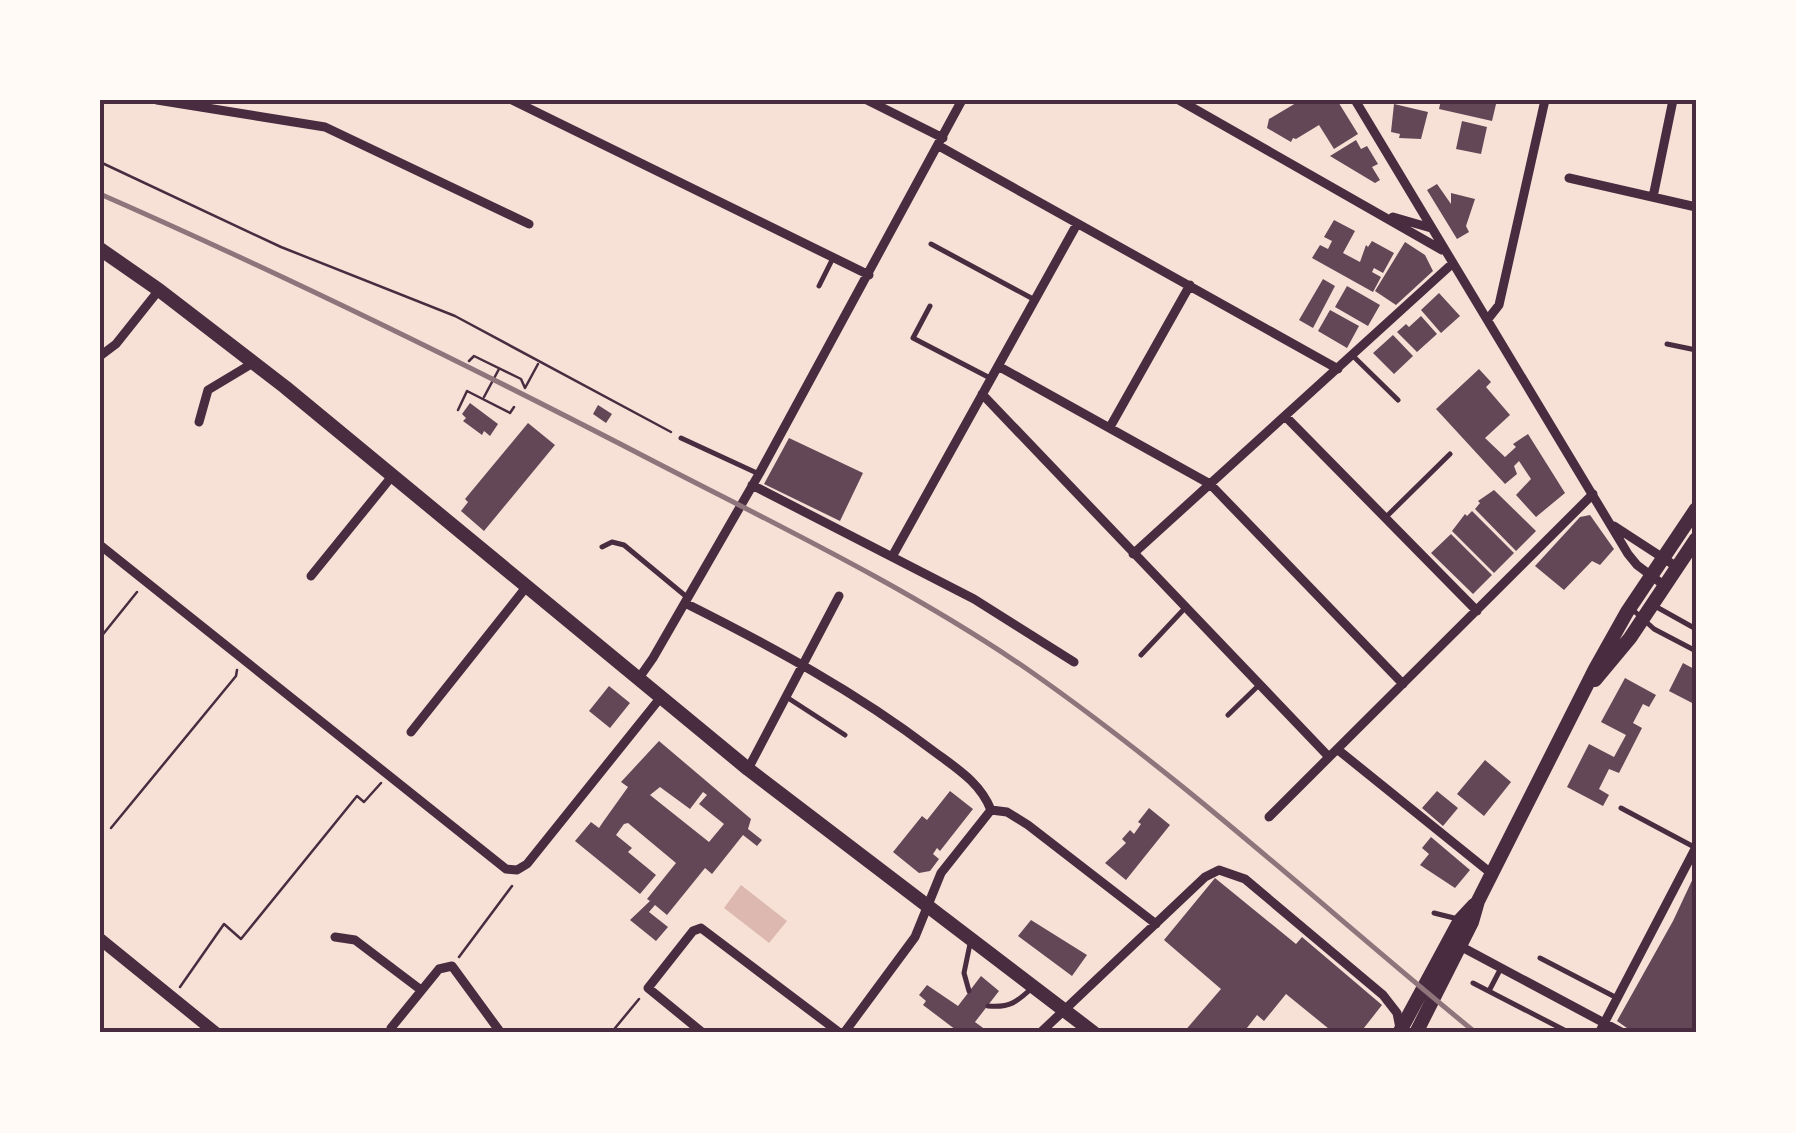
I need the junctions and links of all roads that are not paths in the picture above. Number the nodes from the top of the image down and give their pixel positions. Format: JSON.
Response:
{"nodes":[{"id":1,"x":157,"y":100,"type":"edge"},
{"id":2,"x":252,"y":100,"type":"edge"},
{"id":3,"x":512,"y":100,"type":"edge"},
{"id":4,"x":867,"y":100,"type":"edge"},
{"id":5,"x":962,"y":100,"type":"edge"},
{"id":6,"x":1179,"y":100,"type":"edge"},
{"id":7,"x":1354,"y":100,"type":"edge"},
{"id":8,"x":1546,"y":100,"type":"edge"},
{"id":9,"x":1674,"y":100,"type":"edge"},
{"id":10,"x":254,"y":114,"type":"junction"},
{"id":11,"x":941,"y":142,"type":"junction"},
{"id":12,"x":1569,"y":178,"type":"dead end"},
{"id":13,"x":1653,"y":197,"type":"junction"},
{"id":14,"x":1418,"y":205,"type":"junction"},
{"id":15,"x":1696,"y":207,"type":"edge"},
{"id":16,"x":1386,"y":216,"type":"junction"},
{"id":17,"x":1403,"y":219,"type":"junction"},
{"id":18,"x":530,"y":224,"type":"dead end"},
{"id":19,"x":1077,"y":224,"type":"junction"},
{"id":20,"x":1432,"y":229,"type":"junction"},
{"id":21,"x":931,"y":244,"type":"dead end"},
{"id":22,"x":100,"y":249,"type":"edge"},
{"id":23,"x":1446,"y":252,"type":"junction"},
{"id":24,"x":833,"y":258,"type":"junction"},
{"id":25,"x":1453,"y":263,"type":"junction"},
{"id":26,"x":869,"y":275,"type":"junction"},
{"id":27,"x":1190,"y":285,"type":"junction"},
{"id":28,"x":819,"y":286,"type":"dead end"},
{"id":29,"x":159,"y":290,"type":"junction"},
{"id":30,"x":1035,"y":300,"type":"junction"},
{"id":31,"x":930,"y":306,"type":"dead end"},
{"id":32,"x":1488,"y":320,"type":"junction"},
{"id":33,"x":1667,"y":344,"type":"dead end"},
{"id":34,"x":1696,"y":350,"type":"edge"},
{"id":35,"x":1352,"y":355,"type":"junction"},
{"id":36,"x":100,"y":356,"type":"edge"},
{"id":37,"x":253,"y":363,"type":"junction"},
{"id":38,"x":998,"y":366,"type":"junction"},
{"id":39,"x":1338,"y":368,"type":"junction"},
{"id":40,"x":991,"y":378,"type":"junction"},
{"id":41,"x":982,"y":394,"type":"junction"},
{"id":42,"x":1398,"y":400,"type":"dead end"},
{"id":43,"x":1284,"y":416,"type":"junction"},
{"id":44,"x":199,"y":422,"type":"dead end"},
{"id":45,"x":1110,"y":427,"type":"junction"},
{"id":46,"x":681,"y":438,"type":"road end"},
{"id":47,"x":1450,"y":454,"type":"dead end"},
{"id":48,"x":759,"y":474,"type":"junction"},
{"id":49,"x":393,"y":475,"type":"junction"},
{"id":50,"x":1210,"y":484,"type":"junction"},
{"id":51,"x":752,"y":485,"type":"junction"},
{"id":52,"x":1593,"y":494,"type":"junction"},
{"id":53,"x":1696,"y":508,"type":"edge"},
{"id":54,"x":1385,"y":518,"type":"junction"},
{"id":55,"x":1612,"y":525,"type":"junction"},
{"id":56,"x":1696,"y":540,"type":"edge"},
{"id":57,"x":100,"y":545,"type":"edge"},
{"id":58,"x":602,"y":546,"type":"dead end"},
{"id":59,"x":1133,"y":554,"type":"junction"},
{"id":60,"x":893,"y":555,"type":"junction"},
{"id":61,"x":1664,"y":558,"type":"junction"},
{"id":62,"x":1678,"y":567,"type":"junction"},
{"id":63,"x":311,"y":576,"type":"dead end"},
{"id":64,"x":1652,"y":576,"type":"junction"},
{"id":65,"x":527,"y":586,"type":"junction"},
{"id":66,"x":1665,"y":586,"type":"junction"},
{"id":67,"x":839,"y":596,"type":"dead end"},
{"id":68,"x":686,"y":601,"type":"junction"},
{"id":69,"x":1634,"y":603,"type":"junction"},
{"id":70,"x":1653,"y":605,"type":"junction"},
{"id":71,"x":1186,"y":608,"type":"junction"},
{"id":72,"x":1476,"y":610,"type":"junction"},
{"id":73,"x":1642,"y":620,"type":"junction"},
{"id":74,"x":1696,"y":629,"type":"edge"},
{"id":75,"x":1696,"y":651,"type":"edge"},
{"id":76,"x":1141,"y":654,"type":"dead end"},
{"id":77,"x":1074,"y":662,"type":"dead end"},
{"id":78,"x":801,"y":665,"type":"junction"},
{"id":79,"x":639,"y":678,"type":"junction"},
{"id":80,"x":1591,"y":683,"type":"junction"},
{"id":81,"x":1403,"y":684,"type":"junction"},
{"id":82,"x":1259,"y":685,"type":"junction"},
{"id":83,"x":662,"y":697,"type":"junction"},
{"id":84,"x":785,"y":697,"type":"junction"},
{"id":85,"x":1228,"y":714,"type":"dead end"},
{"id":86,"x":411,"y":732,"type":"dead end"},
{"id":87,"x":845,"y":736,"type":"dead end"},
{"id":88,"x":1333,"y":753,"type":"junction"},
{"id":89,"x":748,"y":768,"type":"junction"},
{"id":90,"x":1620,"y":808,"type":"dead end"},
{"id":91,"x":991,"y":810,"type":"junction"},
{"id":92,"x":1269,"y":816,"type":"dead end"},
{"id":93,"x":1696,"y":848,"type":"edge"},
{"id":94,"x":1492,"y":874,"type":"junction"},
{"id":95,"x":1478,"y":900,"type":"junction"},
{"id":96,"x":926,"y":907,"type":"junction"},
{"id":97,"x":1434,"y":913,"type":"dead end"},
{"id":98,"x":1460,"y":920,"type":"junction"},
{"id":99,"x":1156,"y":924,"type":"junction"},
{"id":100,"x":334,"y":936,"type":"dead end"},
{"id":101,"x":100,"y":939,"type":"edge"},
{"id":102,"x":970,"y":941,"type":"junction"},
{"id":103,"x":1460,"y":946,"type":"junction"},
{"id":104,"x":1540,"y":958,"type":"dead end"},
{"id":105,"x":1501,"y":968,"type":"junction"},
{"id":106,"x":1473,"y":983,"type":"dead end"},
{"id":107,"x":1033,"y":987,"type":"junction"},
{"id":108,"x":421,"y":990,"type":"junction"},
{"id":109,"x":970,"y":991,"type":"dead end"},
{"id":110,"x":1489,"y":992,"type":"junction"},
{"id":111,"x":1618,"y":998,"type":"junction"},
{"id":112,"x":988,"y":1006,"type":"dead end"},
{"id":113,"x":1064,"y":1011,"type":"junction"},
{"id":114,"x":390,"y":1028,"type":"dead end"},
{"id":115,"x":1602,"y":1028,"type":"edge"},
{"id":116,"x":1405,"y":1032,"type":"edge"},
{"id":117,"x":216,"y":1033,"type":"edge"},
{"id":118,"x":501,"y":1033,"type":"edge"},
{"id":119,"x":703,"y":1033,"type":"edge"},
{"id":120,"x":842,"y":1033,"type":"edge"},
{"id":121,"x":1040,"y":1033,"type":"edge"},
{"id":122,"x":1094,"y":1033,"type":"edge"},
{"id":123,"x":1570,"y":1033,"type":"edge"},
{"id":124,"x":1623,"y":1033,"type":"edge"}],
"edges":[{"from":1,"to":10,"type":"street"},
{"from":2,"to":10,"type":"street"},
{"from":3,"to":24,"type":"street"},
{"from":4,"to":11,"type":"street"},
{"from":5,"to":11,"type":"street"},
{"from":6,"to":16,"type":"street"},
{"from":7,"to":14,"type":"street"},
{"from":8,"to":32,"type":"street"},
{"from":9,"to":13,"type":"street"},
{"from":10,"to":18,"type":"street"},
{"from":11,"to":19,"type":"street"},
{"from":11,"to":26,"type":"street"},
{"from":12,"to":13,"type":"street"},
{"from":13,"to":15,"type":"street"},
{"from":14,"to":17,"type":"street"},
{"from":14,"to":20,"type":"street"},
{"from":16,"to":17,"type":"street"},
{"from":16,"to":23,"type":"street"},
{"from":17,"to":20,"type":"street"},
{"from":19,"to":27,"type":"street"},
{"from":19,"to":30,"type":"street"},
{"from":20,"to":23,"type":"street"},
{"from":21,"to":30,"type":"lane"},
{"from":22,"to":29,"type":"main road"},
{"from":23,"to":25,"type":"street"},
{"from":24,"to":26,"type":"street"},
{"from":24,"to":28,"type":"lane"},
{"from":25,"to":32,"type":"street"},
{"from":25,"to":35,"type":"street"},
{"from":26,"to":48,"type":"street"},
{"from":27,"to":39,"type":"street"},
{"from":27,"to":45,"type":"street"},
{"from":29,"to":36,"type":"street"},
{"from":29,"to":37,"type":"main road"},
{"from":30,"to":38,"type":"street"},
{"from":31,"to":40,"type":"lane"},
{"from":32,"to":52,"type":"street"},
{"from":33,"to":34,"type":"lane"},
{"from":35,"to":39,"type":"street"},
{"from":35,"to":42,"type":"lane"},
{"from":37,"to":44,"type":"street"},
{"from":37,"to":49,"type":"main road"},
{"from":38,"to":40,"type":"street"},
{"from":38,"to":45,"type":"street"},
{"from":39,"to":43,"type":"street"},
{"from":40,"to":41,"type":"street"},
{"from":41,"to":59,"type":"street"},
{"from":41,"to":60,"type":"street"},
{"from":43,"to":50,"type":"street"},
{"from":43,"to":54,"type":"street"},
{"from":45,"to":50,"type":"street"},
{"from":46,"to":48,"type":"lane"},
{"from":47,"to":54,"type":"lane"},
{"from":48,"to":51,"type":"street"},
{"from":49,"to":63,"type":"street"},
{"from":49,"to":65,"type":"main road"},
{"from":50,"to":59,"type":"street"},
{"from":50,"to":81,"type":"street"},
{"from":51,"to":60,"type":"street"},
{"from":51,"to":68,"type":"street"},
{"from":52,"to":55,"type":"street"},
{"from":52,"to":72,"type":"street"},
{"from":53,"to":61,"type":"main road"},
{"from":54,"to":72,"type":"street"},
{"from":55,"to":61,"type":"street"},
{"from":55,"to":64,"type":"street"},
{"from":56,"to":62,"type":"main road"},
{"from":57,"to":83,"type":"street"},
{"from":58,"to":68,"type":"lane"},
{"from":59,"to":71,"type":"street"},
{"from":60,"to":77,"type":"street"},
{"from":61,"to":62,"type":"street"},
{"from":61,"to":64,"type":"main road"},
{"from":62,"to":66,"type":"main road"},
{"from":64,"to":66,"type":"street"},
{"from":64,"to":69,"type":"main road"},
{"from":65,"to":79,"type":"main road"},
{"from":65,"to":86,"type":"street"},
{"from":66,"to":70,"type":"main road"},
{"from":67,"to":78,"type":"street"},
{"from":68,"to":78,"type":"street"},
{"from":68,"to":79,"type":"street"},
{"from":69,"to":70,"type":"lane"},
{"from":69,"to":73,"type":"lane"},
{"from":69,"to":80,"type":"main road"},
{"from":70,"to":73,"type":"main road"},
{"from":70,"to":74,"type":"lane"},
{"from":71,"to":76,"type":"lane"},
{"from":71,"to":82,"type":"street"},
{"from":72,"to":81,"type":"street"},
{"from":73,"to":75,"type":"lane"},
{"from":73,"to":80,"type":"main road"},
{"from":78,"to":84,"type":"street"},
{"from":78,"to":91,"type":"street"},
{"from":79,"to":83,"type":"main road"},
{"from":80,"to":94,"type":"main road"},
{"from":81,"to":88,"type":"street"},
{"from":82,"to":85,"type":"lane"},
{"from":82,"to":88,"type":"street"},
{"from":83,"to":89,"type":"main road"},
{"from":84,"to":87,"type":"lane"},
{"from":84,"to":89,"type":"street"},
{"from":88,"to":92,"type":"street"},
{"from":88,"to":94,"type":"street"},
{"from":89,"to":96,"type":"main road"},
{"from":90,"to":93,"type":"lane"},
{"from":91,"to":96,"type":"street"},
{"from":91,"to":99,"type":"street"},
{"from":93,"to":111,"type":"street"},
{"from":94,"to":95,"type":"main road"},
{"from":95,"to":98,"type":"main road"},
{"from":95,"to":103,"type":"main road"},
{"from":96,"to":102,"type":"main road"},
{"from":96,"to":120,"type":"street"},
{"from":97,"to":98,"type":"lane"},
{"from":98,"to":116,"type":"main road"},
{"from":99,"to":113,"type":"street"},
{"from":99,"to":116,"type":"street"},
{"from":100,"to":108,"type":"street"},
{"from":101,"to":117,"type":"main road"},
{"from":102,"to":107,"type":"main road"},
{"from":102,"to":109,"type":"lane"},
{"from":103,"to":105,"type":"street"},
{"from":103,"to":116,"type":"main road"},
{"from":104,"to":111,"type":"lane"},
{"from":105,"to":110,"type":"lane"},
{"from":105,"to":115,"type":"street"},
{"from":106,"to":110,"type":"lane"},
{"from":107,"to":112,"type":"lane"},
{"from":107,"to":113,"type":"main road"},
{"from":108,"to":114,"type":"street"},
{"from":108,"to":118,"type":"street"},
{"from":110,"to":123,"type":"lane"},
{"from":111,"to":115,"type":"street"},
{"from":113,"to":121,"type":"street"},
{"from":113,"to":122,"type":"main road"},
{"from":115,"to":124,"type":"street"},
{"from":119,"to":120,"type":"street"}]}
